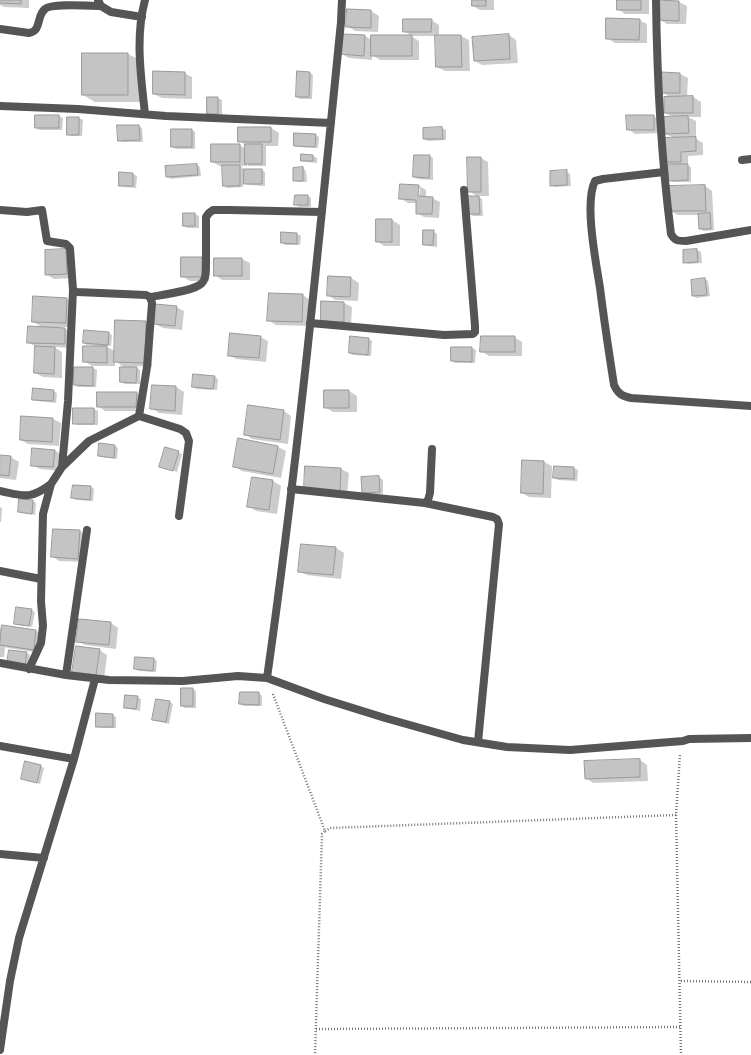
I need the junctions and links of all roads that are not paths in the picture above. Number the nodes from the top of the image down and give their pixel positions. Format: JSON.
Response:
{"nodes":[{"id":1,"x":145,"y":0,"type":"edge"},
{"id":2,"x":342,"y":0,"type":"edge"},
{"id":3,"x":656,"y":0,"type":"edge"},
{"id":4,"x":100,"y":3,"type":"edge"},
{"id":5,"x":142,"y":17,"type":"junction"},
{"id":6,"x":0,"y":29,"type":"edge"},
{"id":7,"x":0,"y":106,"type":"edge"},
{"id":8,"x":145,"y":114,"type":"junction"},
{"id":9,"x":331,"y":123,"type":"junction"},
{"id":10,"x":751,"y":159,"type":"edge"},
{"id":11,"x":742,"y":160,"type":"dead end"},
{"id":12,"x":664,"y":172,"type":"junction"},
{"id":13,"x":464,"y":190,"type":"dead end"},
{"id":14,"x":0,"y":210,"type":"edge"},
{"id":15,"x":322,"y":212,"type":"junction"},
{"id":16,"x":751,"y":230,"type":"edge"},
{"id":17,"x":73,"y":290,"type":"junction"},
{"id":18,"x":150,"y":297,"type":"junction"},
{"id":19,"x":310,"y":323,"type":"junction"},
{"id":20,"x":751,"y":406,"type":"edge"},
{"id":21,"x":139,"y":416,"type":"junction"},
{"id":22,"x":432,"y":449,"type":"dead end"},
{"id":23,"x":62,"y":467,"type":"junction"},
{"id":24,"x":51,"y":484,"type":"junction"},
{"id":25,"x":291,"y":489,"type":"junction"},
{"id":26,"x":0,"y":491,"type":"edge"},
{"id":27,"x":425,"y":503,"type":"junction"},
{"id":28,"x":179,"y":516,"type":"dead end"},
{"id":29,"x":87,"y":530,"type":"dead end"},
{"id":30,"x":0,"y":571,"type":"edge"},
{"id":31,"x":41,"y":580,"type":"junction"},
{"id":32,"x":0,"y":663,"type":"edge"},
{"id":33,"x":29,"y":669,"type":"junction"},
{"id":34,"x":66,"y":675,"type":"junction"},
{"id":35,"x":94,"y":678,"type":"junction"},
{"id":36,"x":267,"y":678,"type":"junction"},
{"id":37,"x":751,"y":738,"type":"edge"},
{"id":38,"x":478,"y":742,"type":"junction"},
{"id":39,"x":0,"y":746,"type":"edge"},
{"id":40,"x":74,"y":759,"type":"junction"},
{"id":41,"x":0,"y":854,"type":"edge"},
{"id":42,"x":44,"y":858,"type":"junction"},
{"id":43,"x":0,"y":1050,"type":"edge"}],
"edges":[{"from":1,"to":5,"type":"street"},
{"from":2,"to":9,"type":"street"},
{"from":3,"to":12,"type":"street"},
{"from":4,"to":5,"type":"street"},
{"from":4,"to":6,"type":"street"},
{"from":5,"to":8,"type":"street"},
{"from":7,"to":8,"type":"street"},
{"from":8,"to":9,"type":"street"},
{"from":9,"to":15,"type":"street"},
{"from":10,"to":11,"type":"street"},
{"from":12,"to":16,"type":"street"},
{"from":12,"to":20,"type":"street"},
{"from":13,"to":19,"type":"street"},
{"from":14,"to":17,"type":"street"},
{"from":15,"to":18,"type":"street"},
{"from":15,"to":19,"type":"street"},
{"from":17,"to":18,"type":"street"},
{"from":17,"to":23,"type":"street"},
{"from":18,"to":21,"type":"street"},
{"from":19,"to":25,"type":"street"},
{"from":21,"to":23,"type":"street"},
{"from":21,"to":28,"type":"street"},
{"from":22,"to":27,"type":"street"},
{"from":23,"to":24,"type":"street"},
{"from":24,"to":26,"type":"street"},
{"from":24,"to":31,"type":"street"},
{"from":25,"to":27,"type":"street"},
{"from":25,"to":36,"type":"street"},
{"from":27,"to":38,"type":"street"},
{"from":29,"to":34,"type":"street"},
{"from":30,"to":31,"type":"street"},
{"from":31,"to":33,"type":"street"},
{"from":32,"to":33,"type":"street"},
{"from":33,"to":34,"type":"street"},
{"from":34,"to":35,"type":"street"},
{"from":35,"to":36,"type":"street"},
{"from":35,"to":40,"type":"street"},
{"from":36,"to":38,"type":"street"},
{"from":37,"to":38,"type":"street"},
{"from":39,"to":40,"type":"street"},
{"from":40,"to":42,"type":"street"},
{"from":41,"to":42,"type":"street"},
{"from":42,"to":43,"type":"street"}]}
